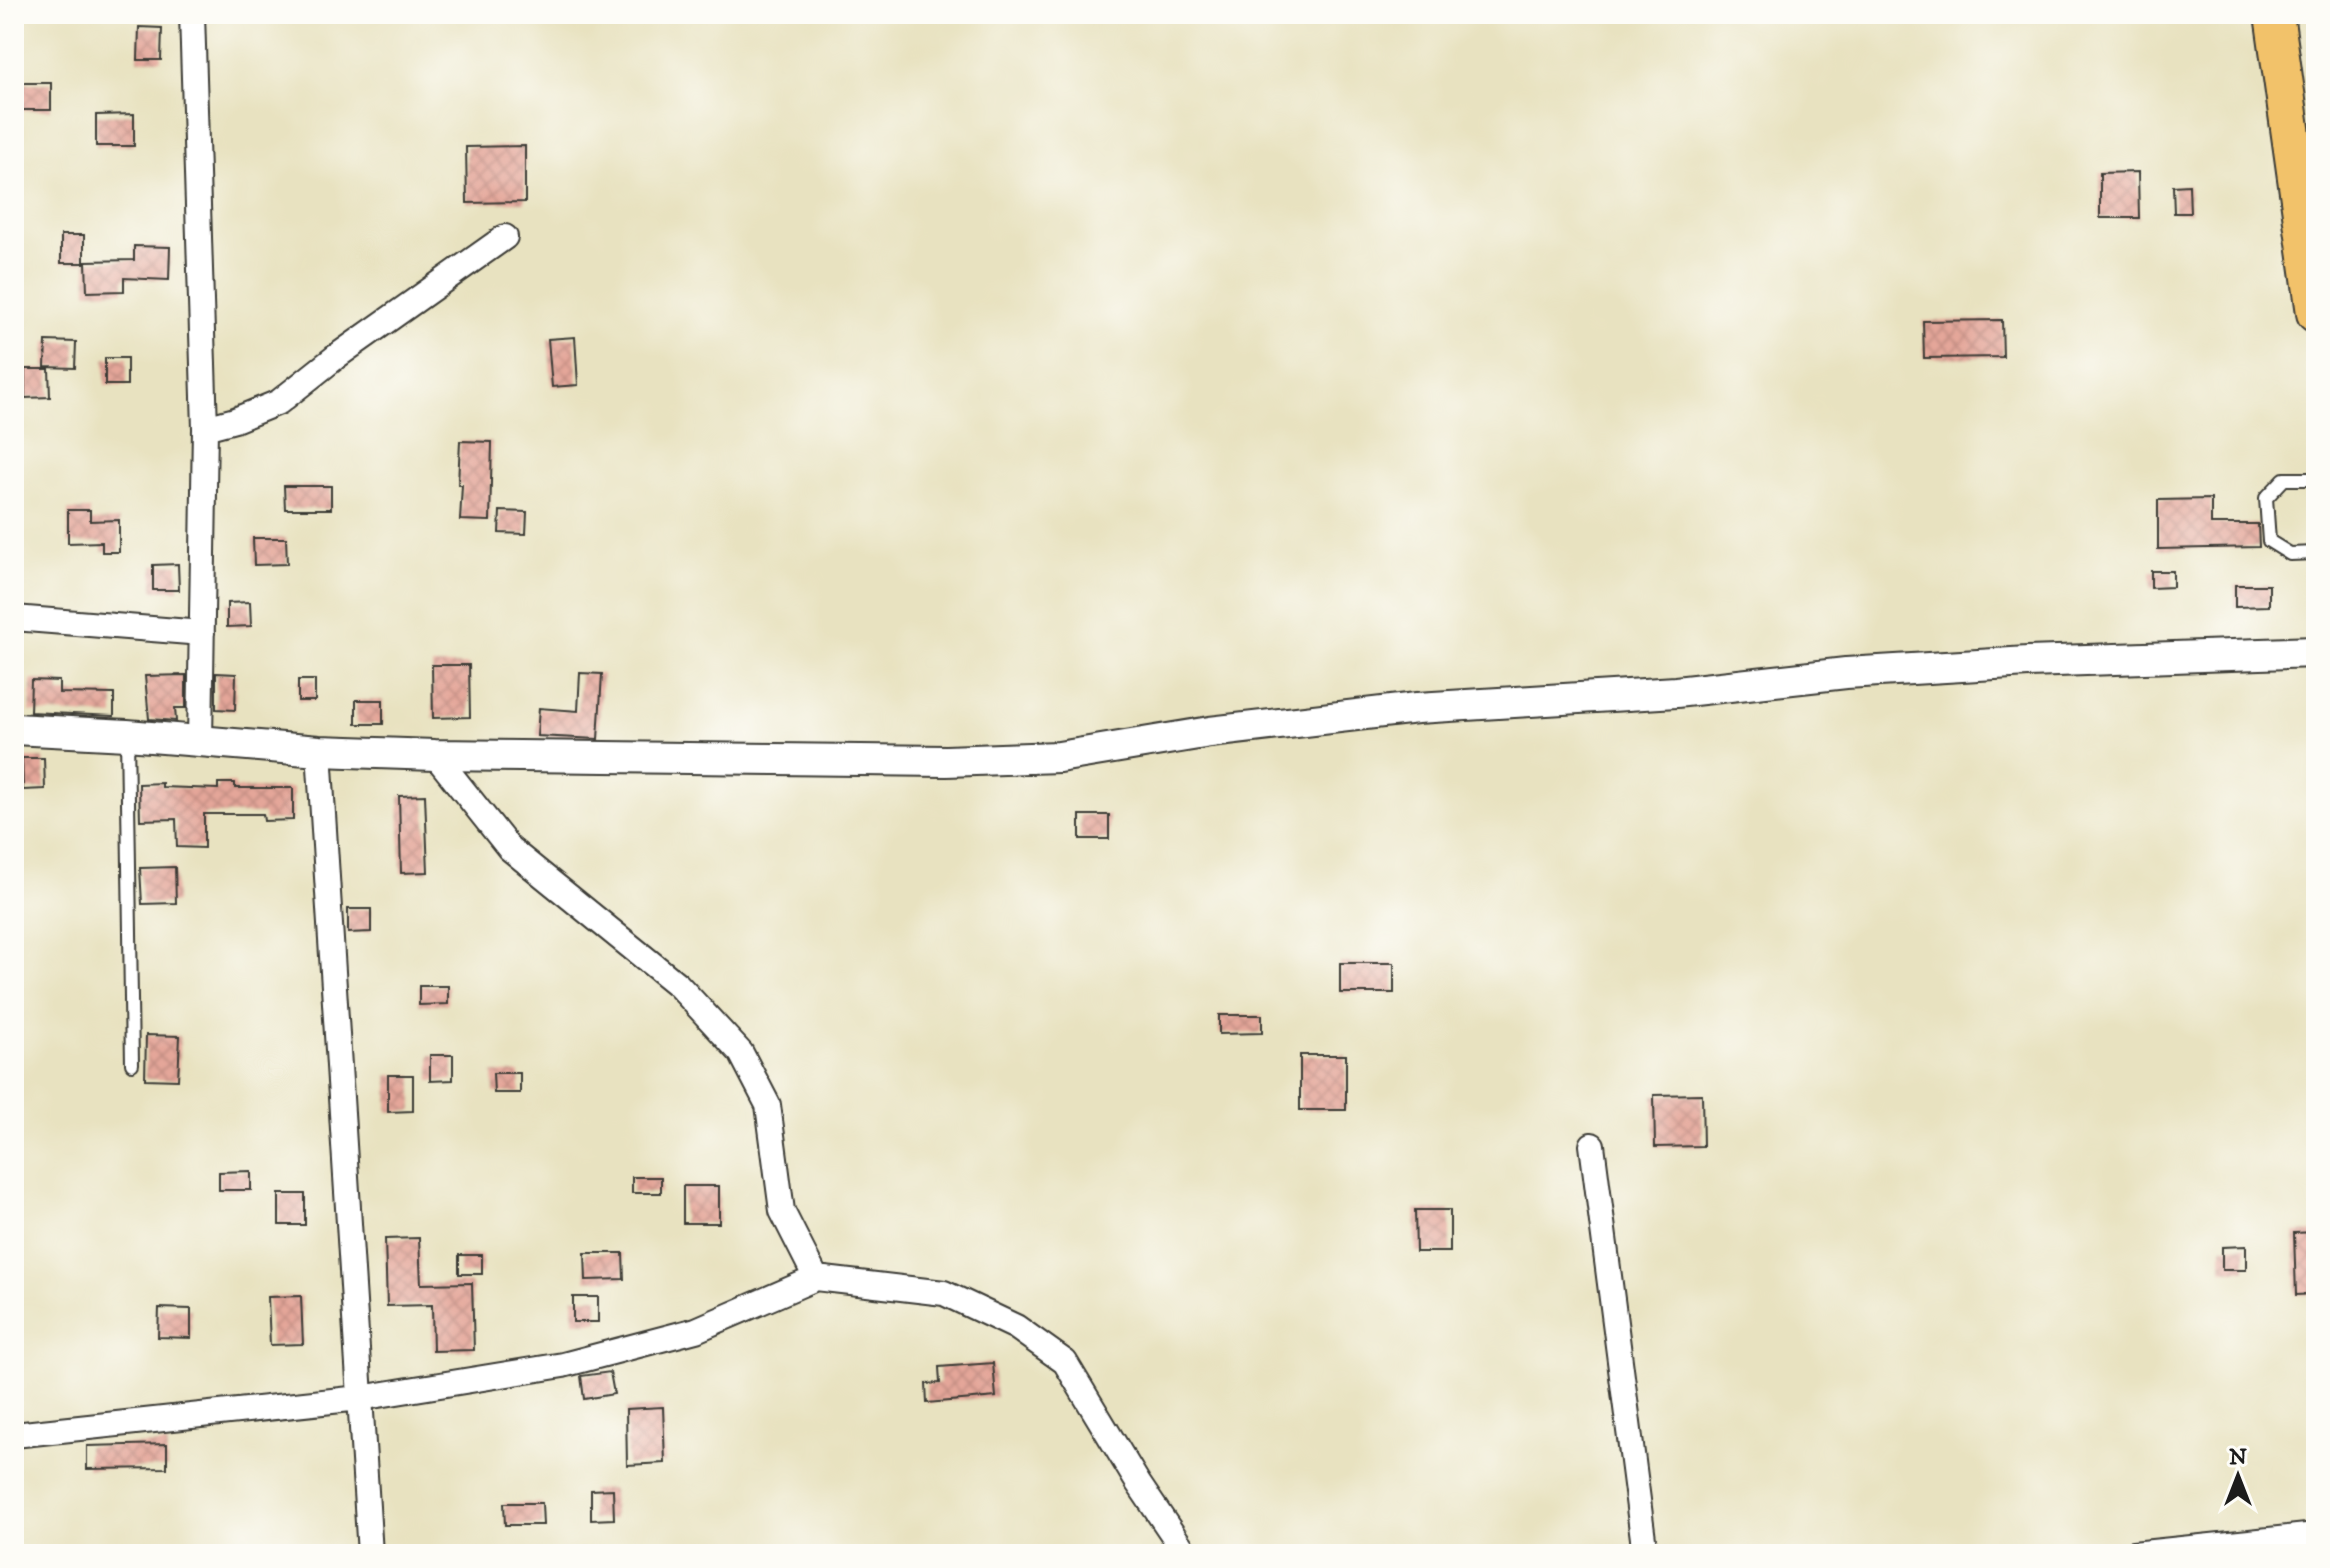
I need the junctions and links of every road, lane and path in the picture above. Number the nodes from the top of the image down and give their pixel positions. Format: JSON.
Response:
{"nodes":[{"id":1,"x":192,"y":14,"type":"edge"},
{"id":2,"x":2274,"y":14,"type":"edge"},
{"id":3,"x":505,"y":237,"type":"dead end"},
{"id":4,"x":2316,"y":313,"type":"edge"},
{"id":5,"x":205,"y":428,"type":"junction"},
{"id":6,"x":2316,"y":479,"type":"edge"},
{"id":7,"x":2316,"y":553,"type":"edge"},
{"id":8,"x":14,"y":618,"type":"edge"},
{"id":9,"x":202,"y":633,"type":"junction"},
{"id":10,"x":2316,"y":652,"type":"edge"},
{"id":11,"x":14,"y":729,"type":"edge"},
{"id":12,"x":127,"y":735,"type":"junction"},
{"id":13,"x":200,"y":741,"type":"junction"},
{"id":14,"x":319,"y":751,"type":"junction"},
{"id":15,"x":435,"y":755,"type":"junction"},
{"id":16,"x":132,"y":1064,"type":"dead end"},
{"id":17,"x":1592,"y":1145,"type":"dead end"},
{"id":18,"x":816,"y":1278,"type":"junction"},
{"id":19,"x":360,"y":1398,"type":"junction"},
{"id":20,"x":14,"y":1435,"type":"edge"},
{"id":21,"x":2316,"y":1535,"type":"edge"},
{"id":22,"x":370,"y":1554,"type":"edge"},
{"id":23,"x":1186,"y":1554,"type":"edge"},
{"id":24,"x":1645,"y":1554,"type":"edge"},
{"id":25,"x":2133,"y":1554,"type":"edge"}],
"edges":[{"from":1,"to":5,"type":"street"},
{"from":2,"to":4,"type":"main road"},
{"from":3,"to":5,"type":"street"},
{"from":5,"to":9,"type":"street"},
{"from":6,"to":7,"type":"lane"},
{"from":8,"to":9,"type":"street"},
{"from":9,"to":13,"type":"street"},
{"from":10,"to":15,"type":"street"},
{"from":11,"to":12,"type":"street"},
{"from":12,"to":13,"type":"street"},
{"from":12,"to":16,"type":"lane"},
{"from":13,"to":14,"type":"street"},
{"from":14,"to":15,"type":"street"},
{"from":14,"to":19,"type":"street"},
{"from":15,"to":18,"type":"street"},
{"from":17,"to":24,"type":"street"},
{"from":18,"to":19,"type":"street"},
{"from":18,"to":23,"type":"street"},
{"from":19,"to":20,"type":"street"},
{"from":19,"to":22,"type":"street"},
{"from":21,"to":25,"type":"street"}]}
